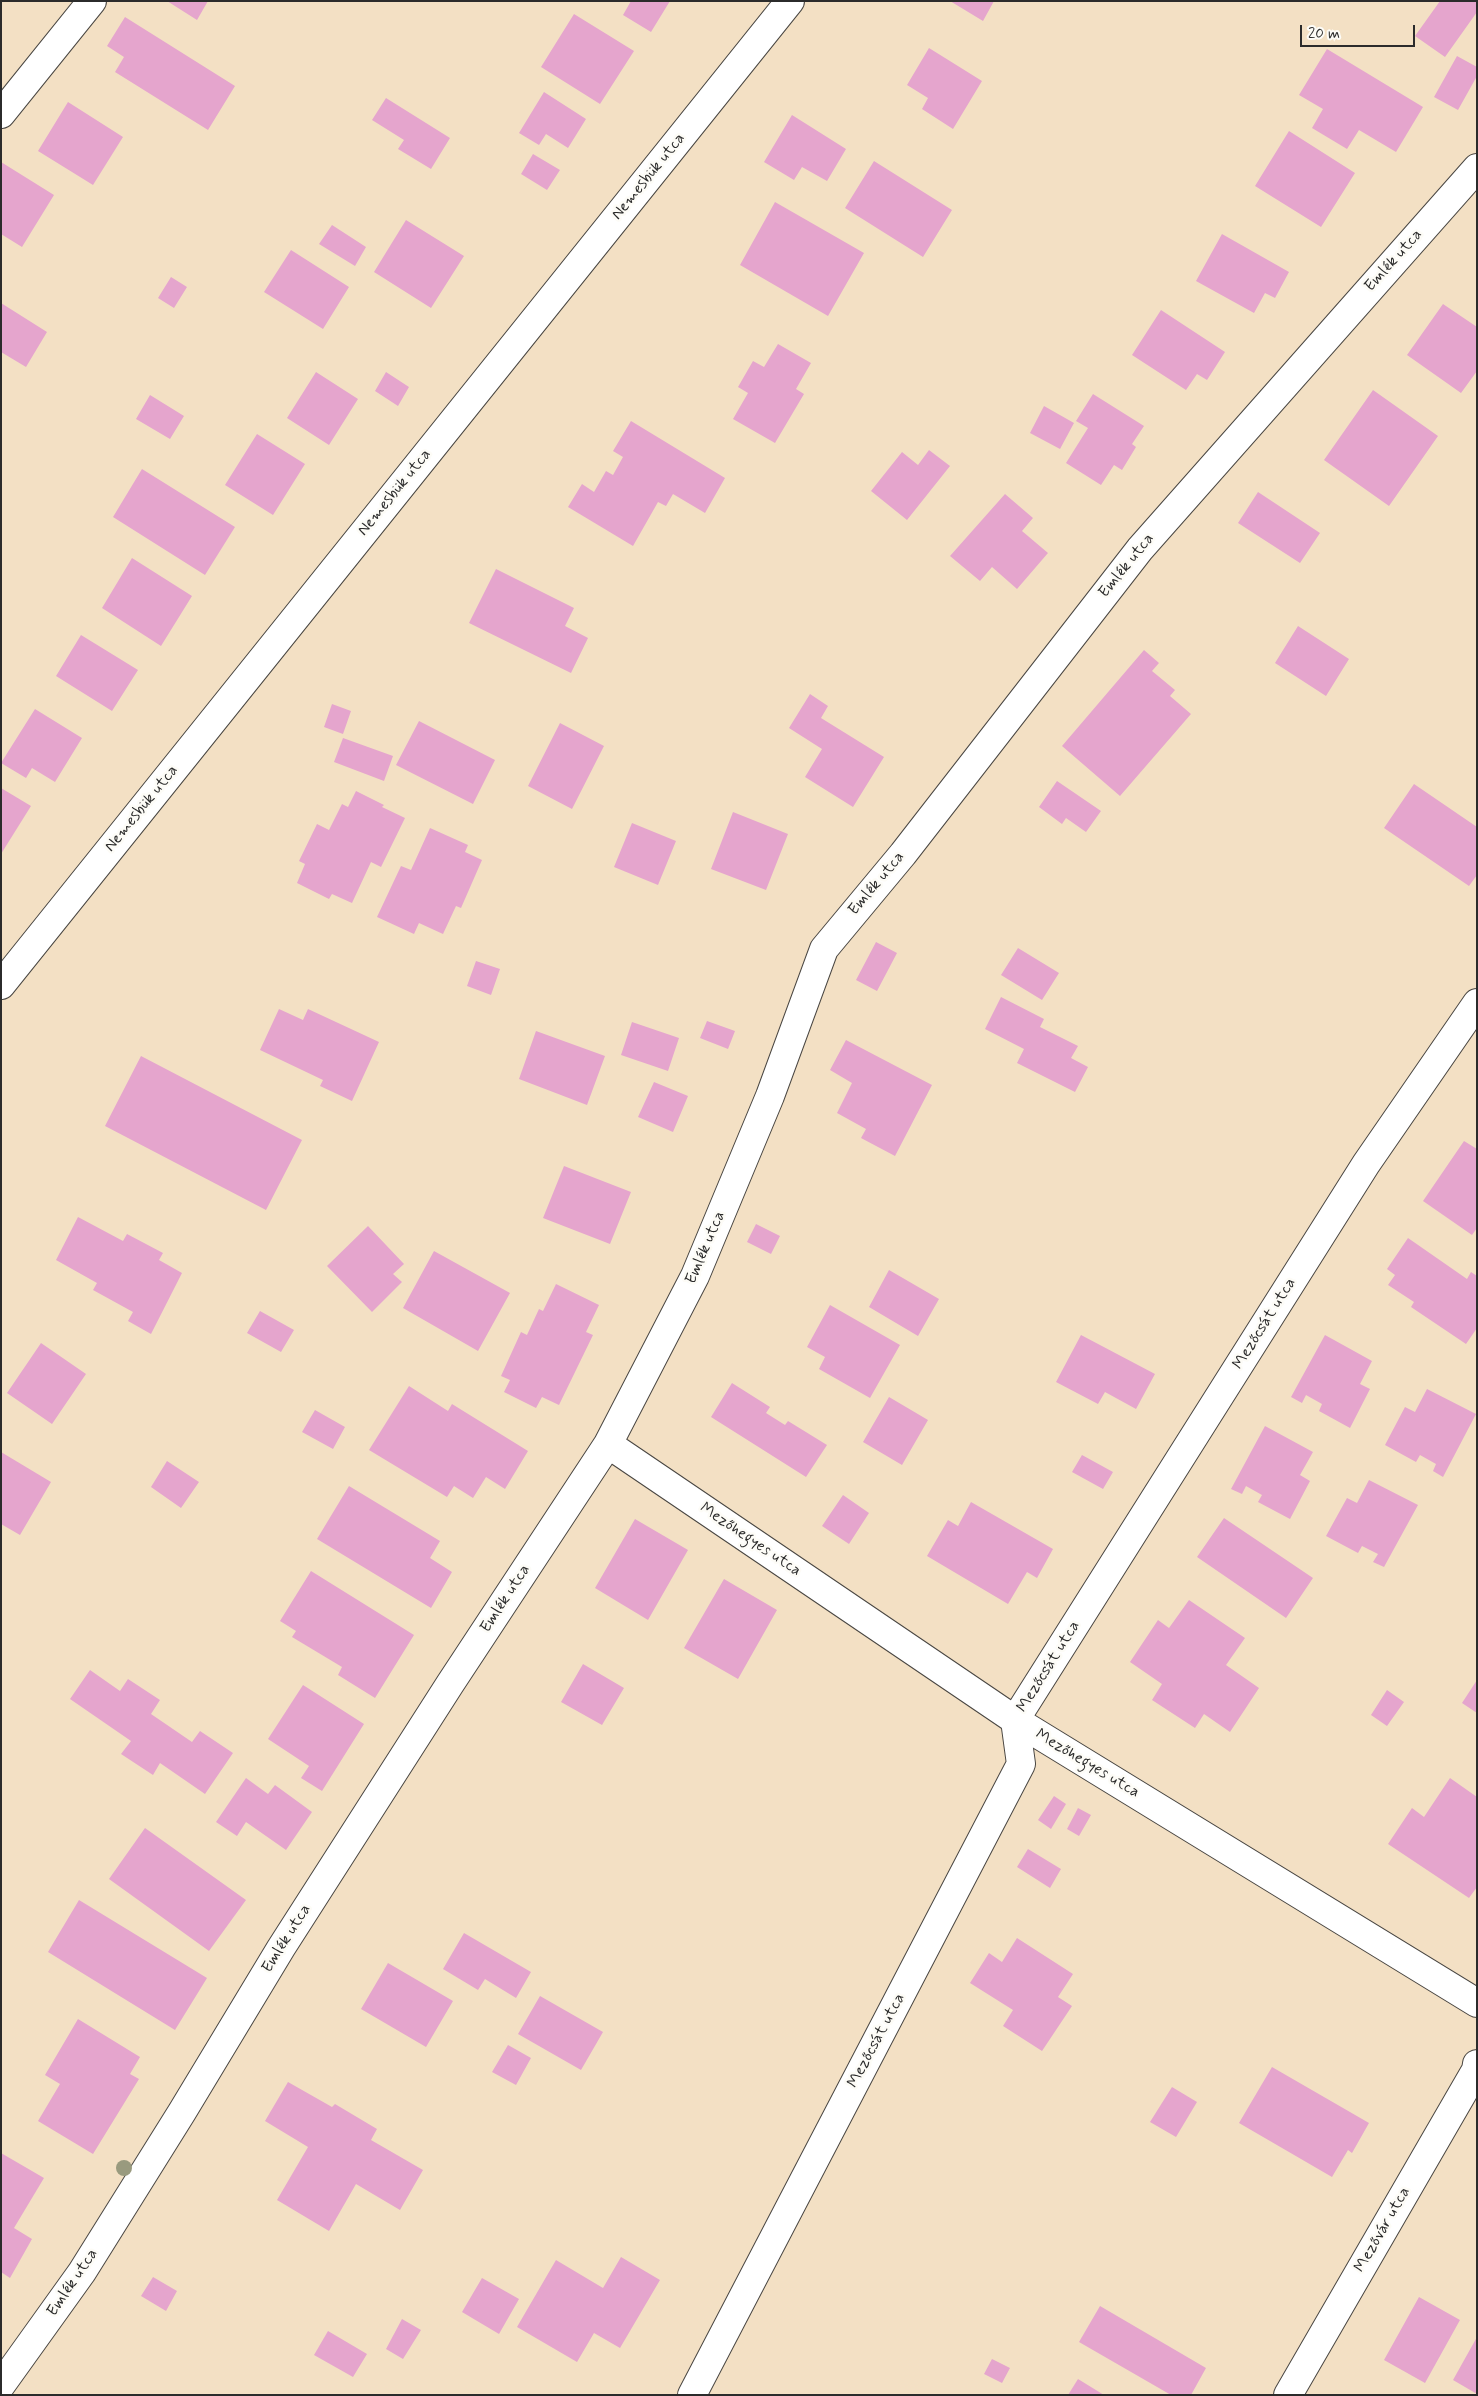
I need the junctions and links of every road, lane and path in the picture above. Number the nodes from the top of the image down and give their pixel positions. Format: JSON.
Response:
{"nodes":[{"id":1,"x":92,"y":1,"type":"edge"},
{"id":2,"x":790,"y":1,"type":"edge"},
{"id":3,"x":1,"y":114,"type":"edge"},
{"id":4,"x":1477,"y":168,"type":"edge"},
{"id":5,"x":1,"y":984,"type":"edge"},
{"id":6,"x":1477,"y":1003,"type":"edge"},
{"id":7,"x":608,"y":1444,"type":"junction"},
{"id":8,"x":1015,"y":1720,"type":"junction"},
{"id":9,"x":1477,"y":2003,"type":"edge"},
{"id":10,"x":1477,"y":2064,"type":"edge"},
{"id":11,"x":1,"y":2385,"type":"edge"},
{"id":12,"x":692,"y":2395,"type":"edge"},
{"id":13,"x":1288,"y":2395,"type":"edge"}],
"edges":[{"from":1,"to":3,"type":"street"},
{"from":2,"to":5,"type":"street","name":"Nemesbük utca"},
{"from":4,"to":7,"type":"street","name":"Emlék utca"},
{"from":6,"to":8,"type":"street","name":"Mezőcsát utca"},
{"from":7,"to":8,"type":"street","name":"Mezőhegyes utca"},
{"from":7,"to":11,"type":"street","name":"Emlék utca"},
{"from":8,"to":9,"type":"street","name":"Mezőhegyes utca"},
{"from":8,"to":12,"type":"street","name":"Mezőcsát utca"},
{"from":10,"to":13,"type":"street","name":"Mezővár utca"}]}
